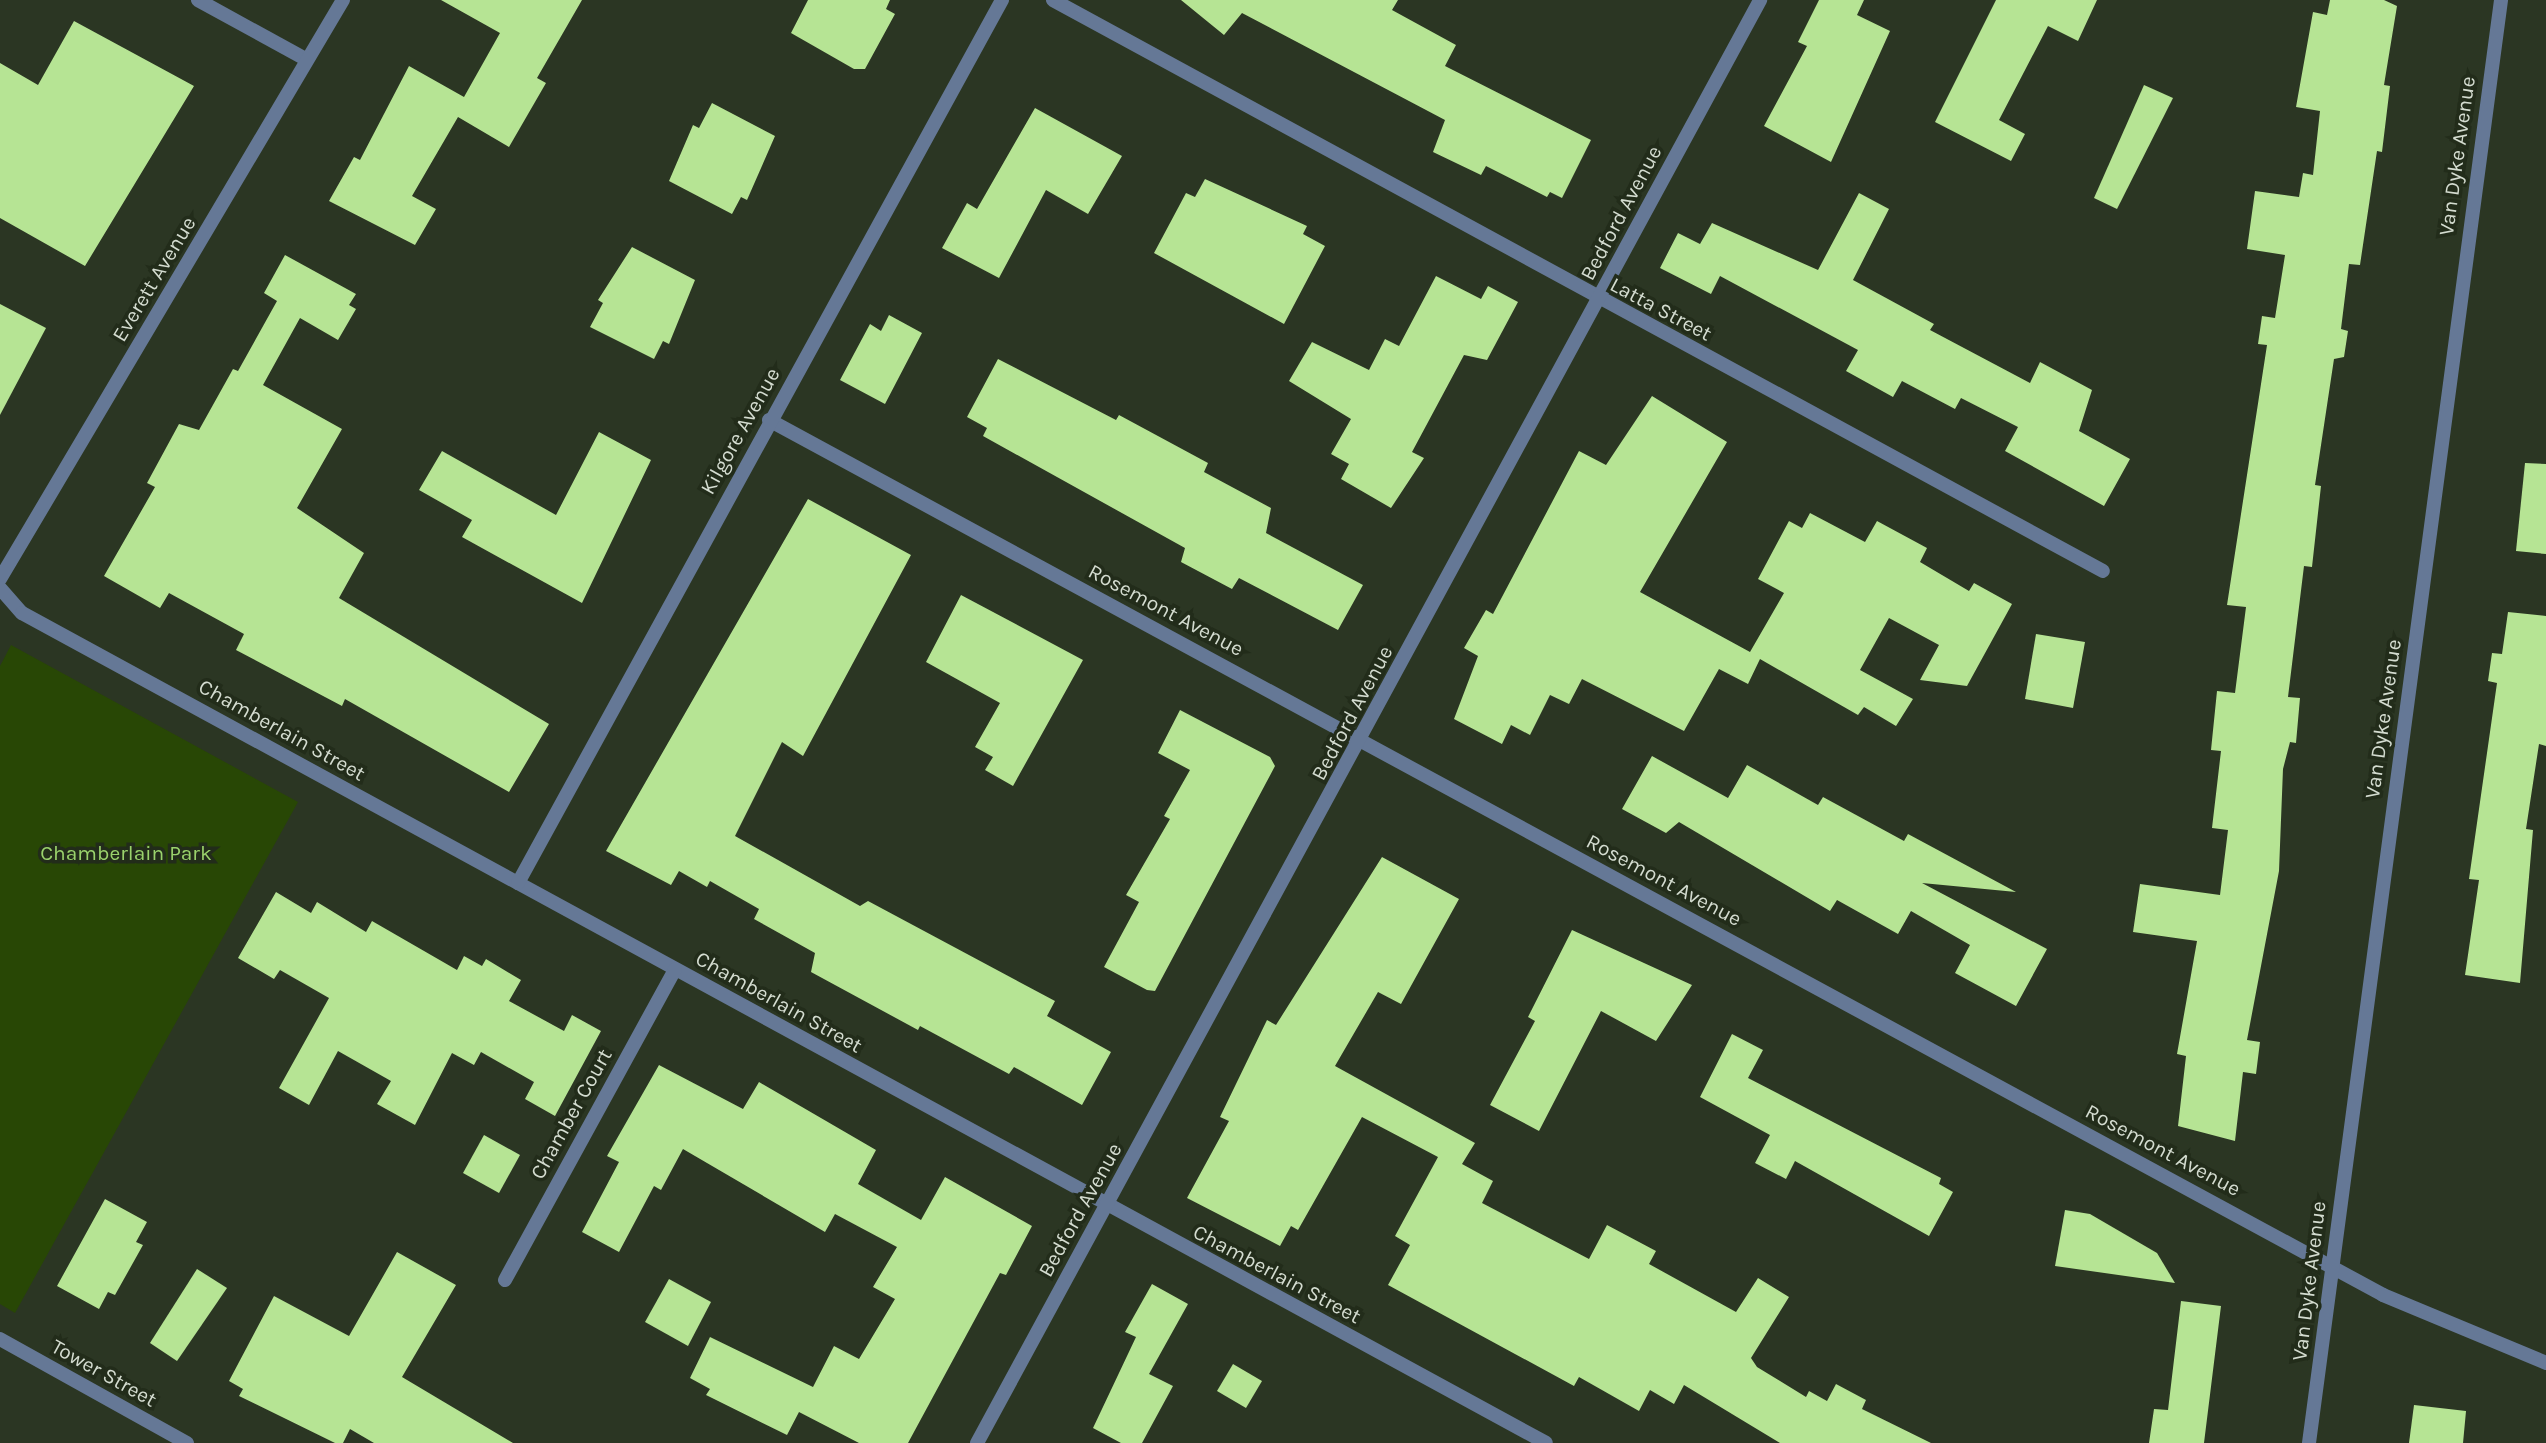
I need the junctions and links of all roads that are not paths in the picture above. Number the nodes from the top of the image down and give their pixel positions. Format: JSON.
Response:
{"nodes":[{"id":1,"x":198,"y":0,"type":"edge"},
{"id":2,"x":343,"y":0,"type":"edge"},
{"id":3,"x":1002,"y":0,"type":"edge"},
{"id":4,"x":1053,"y":0,"type":"edge"},
{"id":5,"x":1760,"y":0,"type":"edge"},
{"id":6,"x":2501,"y":0,"type":"edge"},
{"id":7,"x":307,"y":60,"type":"junction"},
{"id":8,"x":1598,"y":299,"type":"junction"},
{"id":9,"x":769,"y":420,"type":"junction"},
{"id":10,"x":2104,"y":571,"type":"dead end"},
{"id":11,"x":0,"y":579,"type":"edge"},
{"id":12,"x":0,"y":588,"type":"edge"},
{"id":13,"x":1361,"y":740,"type":"junction"},
{"id":14,"x":518,"y":883,"type":"junction"},
{"id":15,"x":675,"y":969,"type":"junction"},
{"id":16,"x":1106,"y":1205,"type":"junction"},
{"id":17,"x":2332,"y":1266,"type":"junction"},
{"id":18,"x":505,"y":1280,"type":"dead end"},
{"id":19,"x":0,"y":1339,"type":"edge"},
{"id":20,"x":2546,"y":1363,"type":"edge"},
{"id":21,"x":187,"y":1443,"type":"edge"},
{"id":22,"x":977,"y":1443,"type":"edge"},
{"id":23,"x":1546,"y":1443,"type":"edge"},
{"id":24,"x":2309,"y":1443,"type":"edge"}],
"edges":[{"from":1,"to":7,"type":"street"},
{"from":2,"to":7,"type":"street","name":"Everett Avenue"},
{"from":3,"to":9,"type":"street","name":"Kilgore Avenue"},
{"from":4,"to":8,"type":"street","name":"Latta Street"},
{"from":5,"to":8,"type":"street","name":"Bedford Avenue"},
{"from":6,"to":17,"type":"street","name":"Van Dyke Avenue"},
{"from":7,"to":11,"type":"street","name":"Everett Avenue"},
{"from":8,"to":10,"type":"street","name":"Latta Street"},
{"from":8,"to":13,"type":"street","name":"Bedford Avenue"},
{"from":9,"to":13,"type":"street","name":"Rosemont Avenue"},
{"from":9,"to":14,"type":"street","name":"Kilgore Avenue"},
{"from":12,"to":14,"type":"street","name":"Chamberlain Street"},
{"from":13,"to":16,"type":"street","name":"Bedford Avenue"},
{"from":13,"to":17,"type":"street","name":"Rosemont Avenue"},
{"from":14,"to":15,"type":"street","name":"Chamberlain Street"},
{"from":15,"to":16,"type":"street","name":"Chamberlain Street"},
{"from":15,"to":18,"type":"street","name":"Chamber Court"},
{"from":16,"to":22,"type":"street","name":"Bedford Avenue"},
{"from":16,"to":23,"type":"street","name":"Chamberlain Street"},
{"from":17,"to":20,"type":"street","name":"Rosemont Avenue"},
{"from":17,"to":24,"type":"street","name":"Van Dyke Avenue"},
{"from":19,"to":21,"type":"street","name":"Tower Street"}]}
